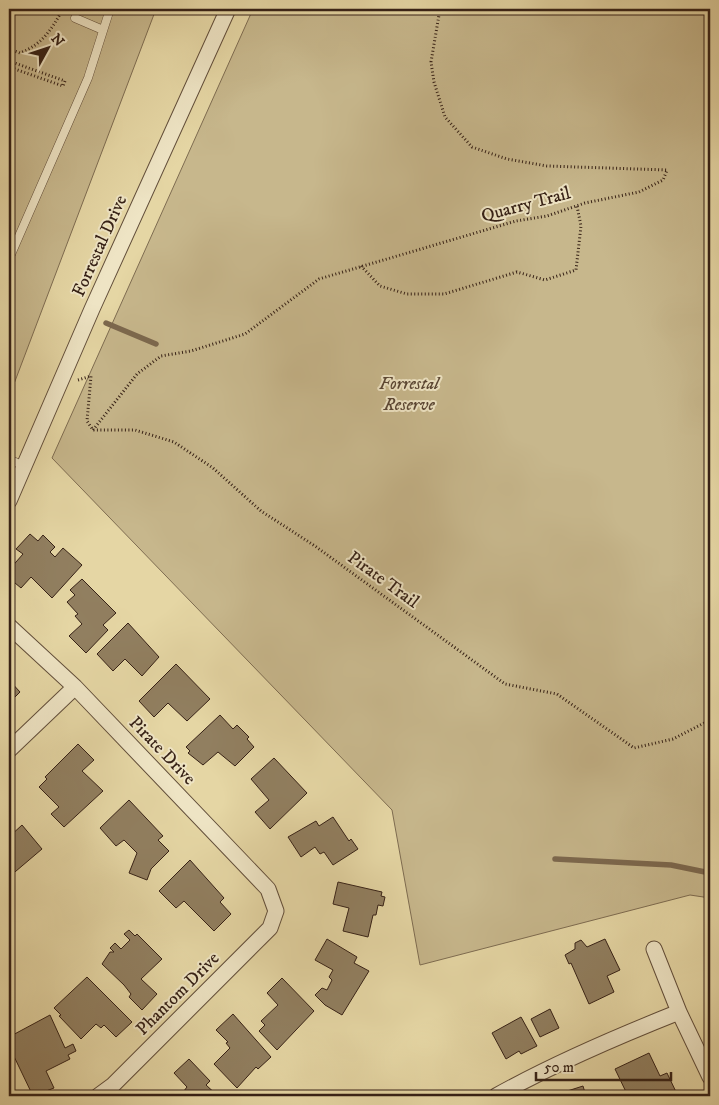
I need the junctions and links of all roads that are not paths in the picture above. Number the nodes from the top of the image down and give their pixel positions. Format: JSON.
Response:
{"nodes":[{"id":1,"x":110,"y":9,"type":"edge"},
{"id":2,"x":228,"y":9,"type":"edge"},
{"id":3,"x":75,"y":18,"type":"dead end"},
{"id":4,"x":103,"y":30,"type":"junction"},
{"id":5,"x":9,"y":259,"type":"edge"},
{"id":6,"x":9,"y":459,"type":"edge"},
{"id":7,"x":24,"y":466,"type":"junction"},
{"id":8,"x":9,"y":501,"type":"edge"},
{"id":9,"x":9,"y":626,"type":"edge"},
{"id":10,"x":75,"y":688,"type":"junction"},
{"id":11,"x":9,"y":750,"type":"edge"},
{"id":12,"x":276,"y":911,"type":"joint"},
{"id":13,"x":654,"y":949,"type":"dead end"},
{"id":14,"x":679,"y":1012,"type":"junction"},
{"id":15,"x":710,"y":1077,"type":"edge"},
{"id":16,"x":98,"y":1096,"type":"edge"},
{"id":17,"x":496,"y":1096,"type":"edge"}],
"edges":[{"from":1,"to":4,"type":"lane"},
{"from":2,"to":7,"type":"street","name":"Forrestal Drive"},
{"from":3,"to":4,"type":"lane"},
{"from":4,"to":5,"type":"lane"},
{"from":6,"to":7,"type":"lane"},
{"from":7,"to":8,"type":"street","name":"Forrestal Drive"},
{"from":9,"to":10,"type":"street","name":"Pirate Drive"},
{"from":10,"to":11,"type":"street"},
{"from":10,"to":12,"type":"street","name":"Pirate Drive"},
{"from":12,"to":16,"type":"street","name":"Phantom Drive"},
{"from":13,"to":14,"type":"street"},
{"from":14,"to":15,"type":"street"},
{"from":14,"to":17,"type":"street"}]}
